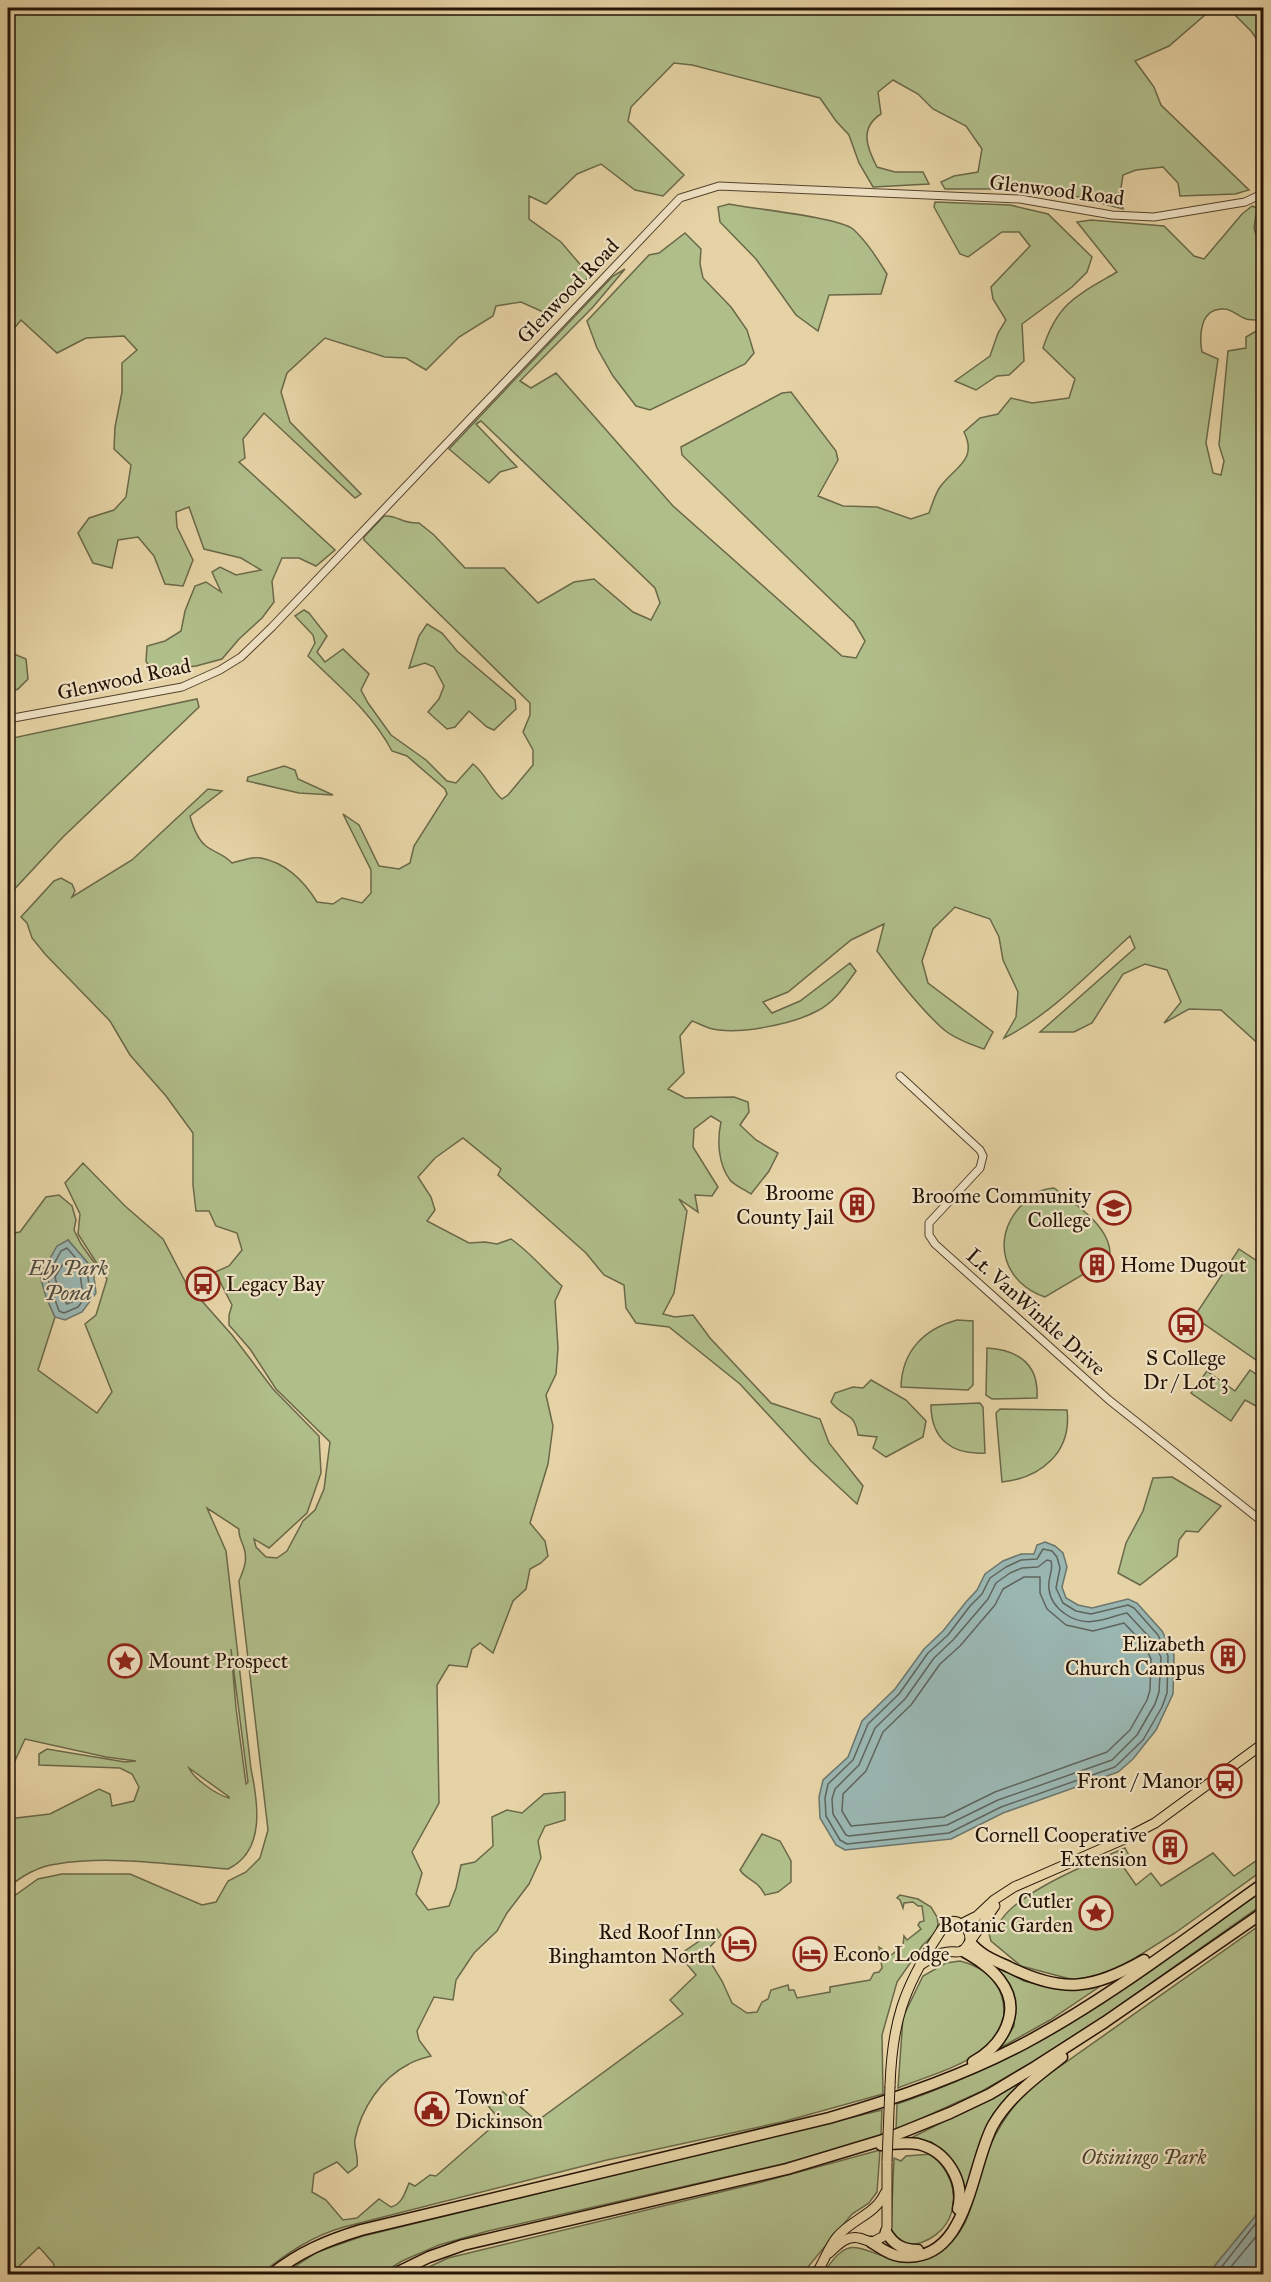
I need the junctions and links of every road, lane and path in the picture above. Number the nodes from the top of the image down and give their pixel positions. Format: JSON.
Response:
{"nodes":[{"id":1,"x":1263,"y":193,"type":"edge"},
{"id":2,"x":8,"y":719,"type":"edge"},
{"id":3,"x":900,"y":1076,"type":"dead end"},
{"id":4,"x":1263,"y":1523,"type":"edge"},
{"id":5,"x":1263,"y":1743,"type":"edge"},
{"id":6,"x":1263,"y":1882,"type":"edge"},
{"id":7,"x":999,"y":1899,"type":"junction"},
{"id":8,"x":1263,"y":1912,"type":"edge"},
{"id":9,"x":961,"y":1924,"type":"junction"},
{"id":10,"x":1204,"y":1925,"type":"junction"},
{"id":11,"x":940,"y":1934,"type":"junction"},
{"id":12,"x":968,"y":1944,"type":"junction"},
{"id":13,"x":951,"y":1951,"type":"junction"},
{"id":14,"x":920,"y":1965,"type":"junction"},
{"id":15,"x":1105,"y":2022,"type":"junction"},
{"id":16,"x":942,"y":2081,"type":"junction"},
{"id":17,"x":863,"y":2146,"type":"junction"},
{"id":18,"x":886,"y":2191,"type":"junction"},
{"id":19,"x":873,"y":2211,"type":"junction"},
{"id":20,"x":858,"y":2220,"type":"junction"},
{"id":21,"x":886,"y":2227,"type":"junction"},
{"id":22,"x":866,"y":2240,"type":"junction"},
{"id":23,"x":829,"y":2253,"type":"junction"},
{"id":24,"x":272,"y":2274,"type":"edge"},
{"id":25,"x":394,"y":2274,"type":"edge"},
{"id":26,"x":816,"y":2274,"type":"edge"}],
"edges":[{"from":1,"to":2,"type":"street","name":"Glenwood Road"},
{"from":3,"to":4,"type":"street","name":"Lt. VanWinkle Drive"},
{"from":5,"to":7,"type":"main road"},
{"from":6,"to":10,"type":"highway"},
{"from":7,"to":9,"type":"main road"},
{"from":7,"to":12,"type":"main road"},
{"from":8,"to":15,"type":"highway"},
{"from":9,"to":11,"type":"main road"},
{"from":9,"to":12,"type":"main road"},
{"from":10,"to":12,"type":"highway"},
{"from":10,"to":16,"type":"highway"},
{"from":11,"to":13,"type":"main road"},
{"from":11,"to":14,"type":"main road"},
{"from":12,"to":13,"type":"main road"},
{"from":12,"to":16,"type":"highway"},
{"from":13,"to":14,"type":"main road"},
{"from":14,"to":18,"type":"main road","bridge":true},
{"from":15,"to":17,"type":"highway"},
{"from":15,"to":22,"type":"highway"},
{"from":16,"to":24,"type":"highway"},
{"from":17,"to":21,"type":"highway"},
{"from":17,"to":25,"type":"highway"},
{"from":18,"to":19,"type":"main road"},
{"from":18,"to":21,"type":"main road"},
{"from":19,"to":20,"type":"main road"},
{"from":19,"to":21,"type":"main road"},
{"from":20,"to":22,"type":"main road"},
{"from":20,"to":23,"type":"main road"},
{"from":21,"to":22,"type":"main road"},
{"from":22,"to":23,"type":"main road"},
{"from":23,"to":26,"type":"main road"}]}
